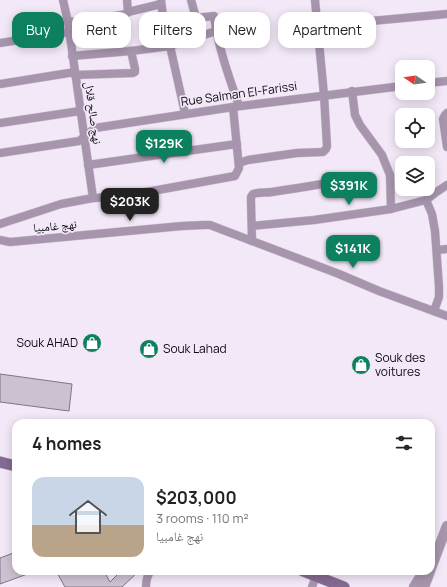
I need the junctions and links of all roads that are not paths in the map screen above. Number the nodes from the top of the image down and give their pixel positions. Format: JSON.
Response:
{"nodes":[{"id":1,"x":63,"y":0,"type":"edge"},
{"id":2,"x":127,"y":0,"type":"edge"},
{"id":3,"x":191,"y":0,"type":"edge"},
{"id":4,"x":315,"y":0,"type":"edge"},
{"id":5,"x":161,"y":2,"type":"edge"},
{"id":6,"x":128,"y":12,"type":"joint"},
{"id":7,"x":162,"y":12,"type":"edge"},
{"id":8,"x":194,"y":12,"type":"edge"},
{"id":9,"x":316,"y":12,"type":"edge"},
{"id":10,"x":447,"y":14,"type":"edge"},
{"id":11,"x":376,"y":21,"type":"edge"},
{"id":12,"x":68,"y":22,"type":"junction"},
{"id":13,"x":72,"y":22,"type":"edge"},
{"id":14,"x":69,"y":32,"type":"junction"},
{"id":15,"x":0,"y":43,"type":"edge"},
{"id":16,"x":154,"y":48,"type":"edge"},
{"id":17,"x":170,"y":48,"type":"edge"},
{"id":18,"x":221,"y":48,"type":"edge"},
{"id":19,"x":319,"y":48,"type":"edge"},
{"id":20,"x":131,"y":51,"type":"junction"},
{"id":21,"x":72,"y":56,"type":"junction"},
{"id":22,"x":75,"y":74,"type":"junction"},
{"id":23,"x":447,"y":81,"type":"edge"},
{"id":24,"x":435,"y":82,"type":"edge"},
{"id":25,"x":0,"y":84,"type":"edge"},
{"id":26,"x":395,"y":87,"type":"edge"},
{"id":27,"x":352,"y":91,"type":"junction"},
{"id":28,"x":324,"y":95,"type":"junction"},
{"id":29,"x":236,"y":106,"type":"junction"},
{"id":30,"x":80,"y":111,"type":"junction"},
{"id":31,"x":447,"y":113,"type":"edge"},
{"id":32,"x":184,"y":114,"type":"junction"},
{"id":33,"x":0,"y":123,"type":"edge"},
{"id":34,"x":84,"y":138,"type":"junction"},
{"id":35,"x":237,"y":144,"type":"junction"},
{"id":36,"x":447,"y":147,"type":"edge"},
{"id":37,"x":0,"y":153,"type":"edge"},
{"id":38,"x":239,"y":163,"type":"junction"},
{"id":39,"x":88,"y":165,"type":"junction"},
{"id":40,"x":350,"y":179,"type":"dead end"},
{"id":41,"x":447,"y":186,"type":"edge"},
{"id":42,"x":93,"y":198,"type":"junction"},
{"id":43,"x":426,"y":200,"type":"junction"},
{"id":44,"x":391,"y":209,"type":"junction"},
{"id":45,"x":0,"y":224,"type":"edge"},
{"id":46,"x":252,"y":226,"type":"junction"},
{"id":47,"x":0,"y":240,"type":"edge"},
{"id":48,"x":252,"y":241,"type":"junction"},
{"id":49,"x":447,"y":249,"type":"edge"},
{"id":50,"x":436,"y":250,"type":"junction"},
{"id":51,"x":434,"y":312,"type":"junction"},
{"id":52,"x":447,"y":316,"type":"edge"},
{"id":53,"x":0,"y":462,"type":"edge"},
{"id":54,"x":12,"y":465,"type":"edge"},
{"id":55,"x":447,"y":526,"type":"edge"},
{"id":56,"x":444,"y":541,"type":"edge"},
{"id":57,"x":435,"y":554,"type":"edge"},
{"id":58,"x":148,"y":575,"type":"edge"},
{"id":59,"x":422,"y":575,"type":"edge"},
{"id":60,"x":428,"y":575,"type":"edge"},
{"id":61,"x":316,"y":576,"type":"joint"},
{"id":62,"x":146,"y":587,"type":"edge"},
{"id":63,"x":312,"y":587,"type":"edge"},
{"id":64,"x":344,"y":587,"type":"edge"},
{"id":65,"x":414,"y":587,"type":"edge"},
{"id":66,"x":424,"y":587,"type":"edge"}],
"edges":[{"from":1,"to":12,"type":"street","name":"نهج صالح قلال"},
{"from":2,"to":6,"type":"street"},
{"from":3,"to":8,"type":"street"},
{"from":4,"to":9,"type":"street"},
{"from":5,"to":6,"type":"street"},
{"from":5,"to":7,"type":"street"},
{"from":10,"to":11,"type":"street"},
{"from":12,"to":13,"type":"street"},
{"from":12,"to":14,"type":"street","name":"نهج صالح قلال"},
{"from":14,"to":15,"type":"street"},
{"from":14,"to":21,"type":"street","name":"نهج صالح قلال"},
{"from":16,"to":20,"type":"street"},
{"from":17,"to":32,"type":"street"},
{"from":18,"to":29,"type":"street"},
{"from":19,"to":28,"type":"street"},
{"from":20,"to":21,"type":"street"},
{"from":20,"to":22,"type":"street"},
{"from":21,"to":22,"type":"street","name":"نهج صالح قلال"},
{"from":22,"to":25,"type":"street"},
{"from":22,"to":30,"type":"street","name":"نهج صالح قلال"},
{"from":23,"to":24,"type":"street"},
{"from":26,"to":27,"type":"street","name":"Rue Salman El-Farissi"},
{"from":27,"to":28,"type":"street","name":"Rue Salman El-Farissi"},
{"from":27,"to":44,"type":"street"},
{"from":28,"to":29,"type":"street","name":"Rue Salman El-Farissi"},
{"from":28,"to":38,"type":"street"},
{"from":29,"to":32,"type":"street","name":"Rue Salman El-Farissi"},
{"from":29,"to":35,"type":"street"},
{"from":30,"to":33,"type":"street"},
{"from":30,"to":34,"type":"street","name":"نهج صالح قلال"},
{"from":31,"to":36,"type":"street"},
{"from":32,"to":34,"type":"street","name":"Rue Salman El-Farissi"},
{"from":34,"to":37,"type":"street","name":"Rue Salman El-Farissi"},
{"from":34,"to":39,"type":"street","name":"نهج صالح قلال"},
{"from":35,"to":38,"type":"street"},
{"from":35,"to":39,"type":"street"},
{"from":38,"to":42,"type":"street"},
{"from":39,"to":42,"type":"street","name":"نهج صالح قلال"},
{"from":40,"to":46,"type":"street"},
{"from":41,"to":43,"type":"street"},
{"from":42,"to":45,"type":"street"},
{"from":43,"to":44,"type":"street"},
{"from":43,"to":50,"type":"street"},
{"from":44,"to":46,"type":"street"},
{"from":46,"to":48,"type":"street"},
{"from":47,"to":48,"type":"street","name":"نهج غامبيا"},
{"from":48,"to":51,"type":"street","name":"نهج غامبيا"},
{"from":49,"to":50,"type":"street"},
{"from":50,"to":51,"type":"street"},
{"from":51,"to":52,"type":"street","name":"نهج غامبيا"},
{"from":53,"to":54,"type":"main road"},
{"from":55,"to":56,"type":"street"},
{"from":56,"to":57,"type":"street"},
{"from":58,"to":62,"type":"street"},
{"from":59,"to":65,"type":"street"},
{"from":60,"to":66,"type":"street"},
{"from":61,"to":63,"type":"street"},
{"from":61,"to":64,"type":"main road"}]}
